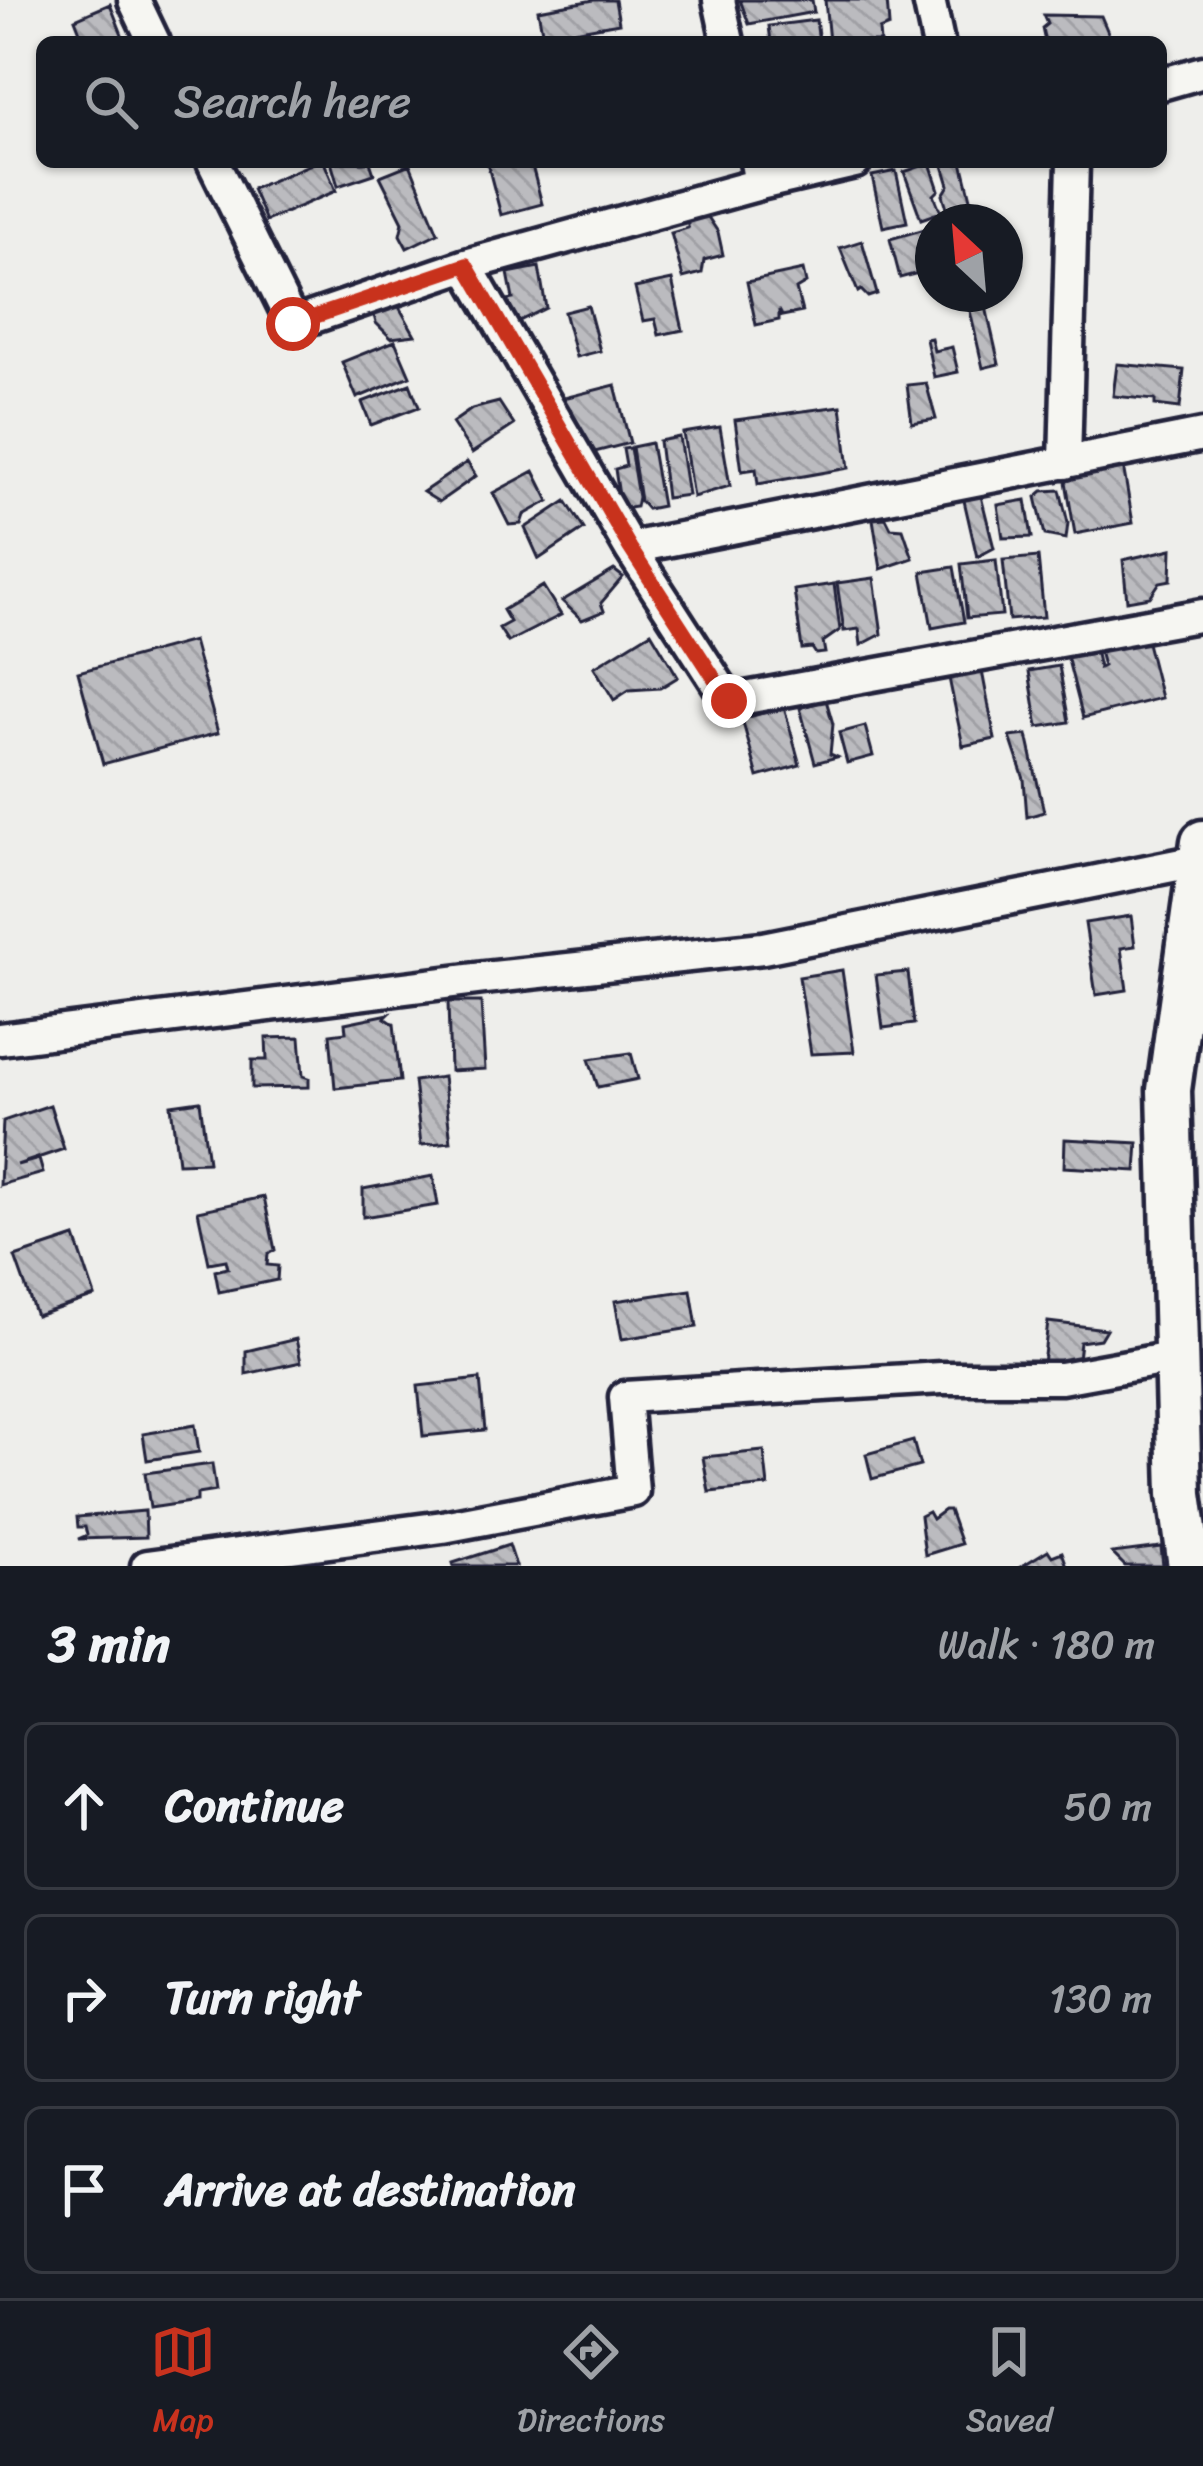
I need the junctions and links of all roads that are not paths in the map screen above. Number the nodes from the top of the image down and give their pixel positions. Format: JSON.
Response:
{"nodes":[{"id":1,"x":134,"y":0,"type":"edge"},
{"id":2,"x":719,"y":0,"type":"edge"},
{"id":3,"x":929,"y":0,"type":"edge"},
{"id":4,"x":151,"y":36,"type":"edge"},
{"id":5,"x":727,"y":36,"type":"edge"},
{"id":6,"x":937,"y":36,"type":"edge"},
{"id":7,"x":1203,"y":72,"type":"edge"},
{"id":8,"x":1167,"y":82,"type":"edge"},
{"id":9,"x":216,"y":168,"type":"edge"},
{"id":10,"x":802,"y":168,"type":"edge"},
{"id":11,"x":1073,"y":168,"type":"edge"},
{"id":12,"x":758,"y":173,"type":"edge"},
{"id":13,"x":466,"y":265,"type":"junction"},
{"id":14,"x":1203,"y":435,"type":"edge"},
{"id":15,"x":1065,"y":463,"type":"junction"},
{"id":16,"x":630,"y":548,"type":"junction"},
{"id":17,"x":1203,"y":615,"type":"edge"},
{"id":18,"x":1198,"y":857,"type":"edge"},
{"id":19,"x":0,"y":1039,"type":"edge"},
{"id":20,"x":1177,"y":1357,"type":"junction"},
{"id":21,"x":147,"y":1566,"type":"edge"},
{"id":22,"x":1190,"y":1566,"type":"edge"}],
"edges":[{"from":1,"to":4,"type":"street"},
{"from":2,"to":5,"type":"street"},
{"from":3,"to":6,"type":"street"},
{"from":7,"to":8,"type":"street"},
{"from":9,"to":13,"type":"street"},
{"from":10,"to":12,"type":"street"},
{"from":11,"to":15,"type":"street"},
{"from":12,"to":13,"type":"street"},
{"from":13,"to":16,"type":"street"},
{"from":14,"to":15,"type":"street"},
{"from":15,"to":16,"type":"street"},
{"from":16,"to":17,"type":"street"},
{"from":18,"to":19,"type":"street"},
{"from":18,"to":20,"type":"street"},
{"from":20,"to":21,"type":"street"},
{"from":20,"to":22,"type":"street"}]}
